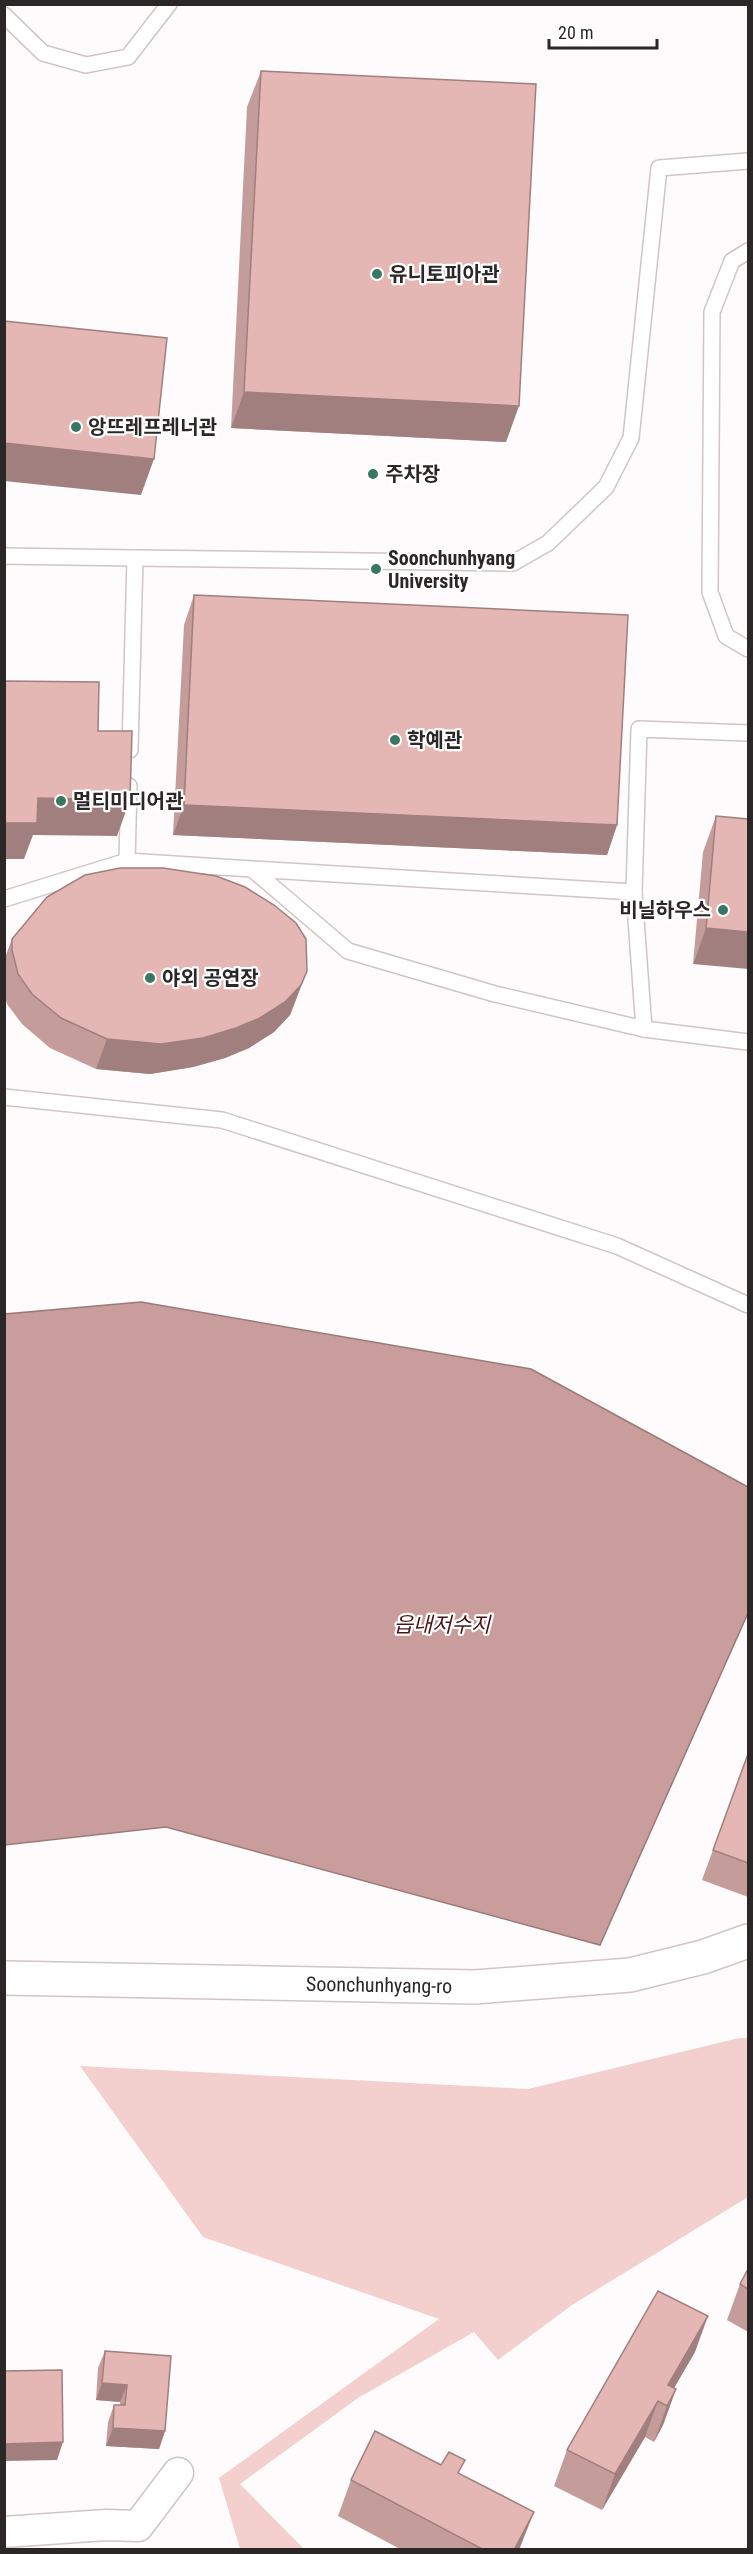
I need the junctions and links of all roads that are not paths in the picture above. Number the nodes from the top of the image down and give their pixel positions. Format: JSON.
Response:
{"nodes":[{"id":1,"x":169,"y":4,"type":"edge"},
{"id":2,"x":4,"y":15,"type":"edge"},
{"id":3,"x":748,"y":161,"type":"edge"},
{"id":4,"x":748,"y":251,"type":"edge"},
{"id":5,"x":4,"y":556,"type":"edge"},
{"id":6,"x":135,"y":558,"type":"junction"},
{"id":7,"x":748,"y":649,"type":"edge"},
{"id":8,"x":748,"y":733,"type":"edge"},
{"id":9,"x":127,"y":861,"type":"junction"},
{"id":10,"x":252,"y":869,"type":"junction"},
{"id":11,"x":634,"y":892,"type":"junction"},
{"id":12,"x":4,"y":900,"type":"edge"},
{"id":13,"x":644,"y":1029,"type":"junction"},
{"id":14,"x":748,"y":1042,"type":"edge"},
{"id":15,"x":4,"y":1097,"type":"edge"},
{"id":16,"x":748,"y":1305,"type":"edge"},
{"id":17,"x":748,"y":1941,"type":"edge"},
{"id":18,"x":4,"y":1978,"type":"edge"},
{"id":19,"x":178,"y":2473,"type":"dead end"},
{"id":20,"x":4,"y":2532,"type":"edge"},
{"id":21,"x":134,"y":2538,"type":"edge"}],
"edges":[{"from":1,"to":2,"type":"lane"},
{"from":3,"to":6,"type":"lane"},
{"from":4,"to":7,"type":"lane"},
{"from":5,"to":6,"type":"lane"},
{"from":6,"to":9,"type":"lane"},
{"from":8,"to":11,"type":"lane"},
{"from":9,"to":10,"type":"lane"},
{"from":9,"to":12,"type":"lane"},
{"from":10,"to":11,"type":"lane"},
{"from":10,"to":13,"type":"lane"},
{"from":11,"to":13,"type":"lane"},
{"from":13,"to":14,"type":"lane"},
{"from":15,"to":16,"type":"lane"},
{"from":17,"to":18,"type":"main road","name":"Soonchunhyang-ro"},
{"from":19,"to":21,"type":"street"},
{"from":20,"to":21,"type":"street"}]}
